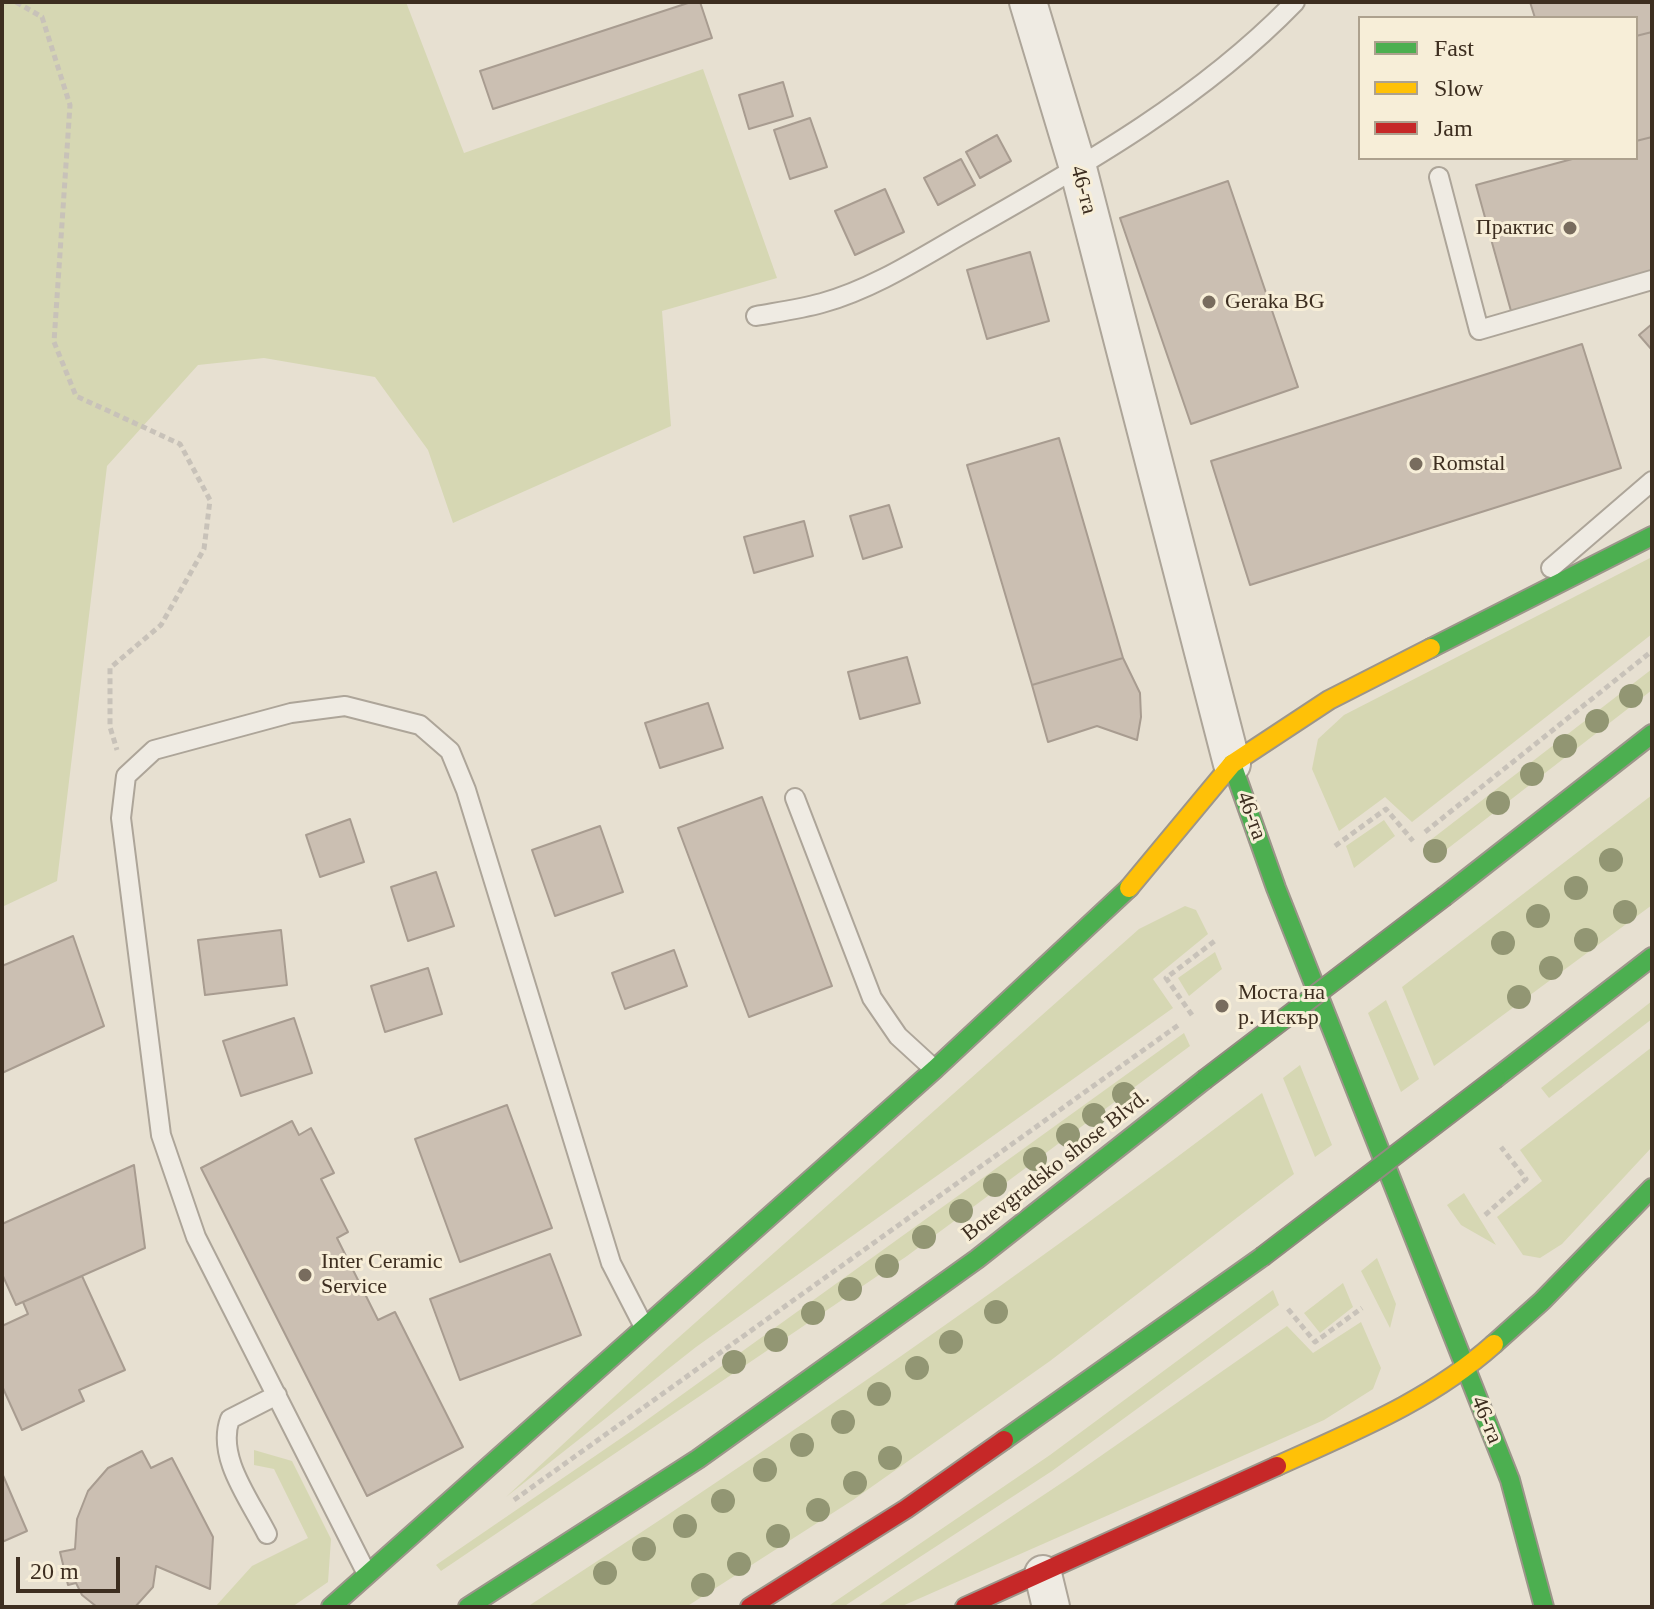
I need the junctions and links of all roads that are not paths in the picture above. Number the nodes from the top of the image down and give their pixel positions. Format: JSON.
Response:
{"nodes":[{"id":1,"x":1295,"y":2,"type":"edge"},
{"id":2,"x":1032,"y":5,"type":"edge"},
{"id":3,"x":1078,"y":168,"type":"junction"},
{"id":4,"x":1439,"y":177,"type":"dead end"},
{"id":5,"x":1652,"y":280,"type":"edge"},
{"id":6,"x":756,"y":316,"type":"dead end"},
{"id":7,"x":1652,"y":481,"type":"edge"},
{"id":8,"x":1652,"y":536,"type":"edge"},
{"id":9,"x":1492,"y":620,"type":"junction"},
{"id":10,"x":1652,"y":734,"type":"edge"},
{"id":11,"x":1232,"y":764,"type":"junction"},
{"id":12,"x":795,"y":798,"type":"dead end"},
{"id":13,"x":1652,"y":957,"type":"edge"},
{"id":14,"x":935,"y":1069,"type":"junction"},
{"id":15,"x":1652,"y":1188,"type":"edge"},
{"id":16,"x":644,"y":1327,"type":"junction"},
{"id":17,"x":1466,"y":1369,"type":"junction"},
{"id":18,"x":277,"y":1395,"type":"junction"},
{"id":19,"x":267,"y":1534,"type":"dead end"},
{"id":20,"x":367,"y":1574,"type":"junction"},
{"id":21,"x":1047,"y":1590,"type":"edge"},
{"id":22,"x":331,"y":1607,"type":"edge"},
{"id":23,"x":468,"y":1607,"type":"edge"},
{"id":24,"x":750,"y":1607,"type":"edge"},
{"id":25,"x":965,"y":1607,"type":"edge"},
{"id":26,"x":1544,"y":1607,"type":"edge"}],
"edges":[{"from":1,"to":3,"type":"lane"},
{"from":2,"to":3,"type":"street","name":"46-та"},
{"from":3,"to":6,"type":"lane"},
{"from":3,"to":11,"type":"street","name":"46-та"},
{"from":4,"to":5,"type":"lane"},
{"from":7,"to":9,"type":"lane"},
{"from":8,"to":9,"type":"main road"},
{"from":9,"to":11,"type":"main road"},
{"from":10,"to":23,"type":"main road","name":"Botevgradsko shose Blvd.","bridge":true},
{"from":11,"to":14,"type":"main road"},
{"from":11,"to":17,"type":"main road","name":"46-та"},
{"from":12,"to":14,"type":"lane"},
{"from":13,"to":24,"type":"main road","bridge":true},
{"from":14,"to":16,"type":"main road"},
{"from":15,"to":17,"type":"main road"},
{"from":16,"to":18,"type":"lane"},
{"from":16,"to":20,"type":"main road"},
{"from":17,"to":21,"type":"main road"},
{"from":17,"to":26,"type":"main road","name":"46-та"},
{"from":18,"to":19,"type":"lane"},
{"from":18,"to":20,"type":"lane"},
{"from":20,"to":22,"type":"main road"},
{"from":21,"to":25,"type":"main road"}]}
